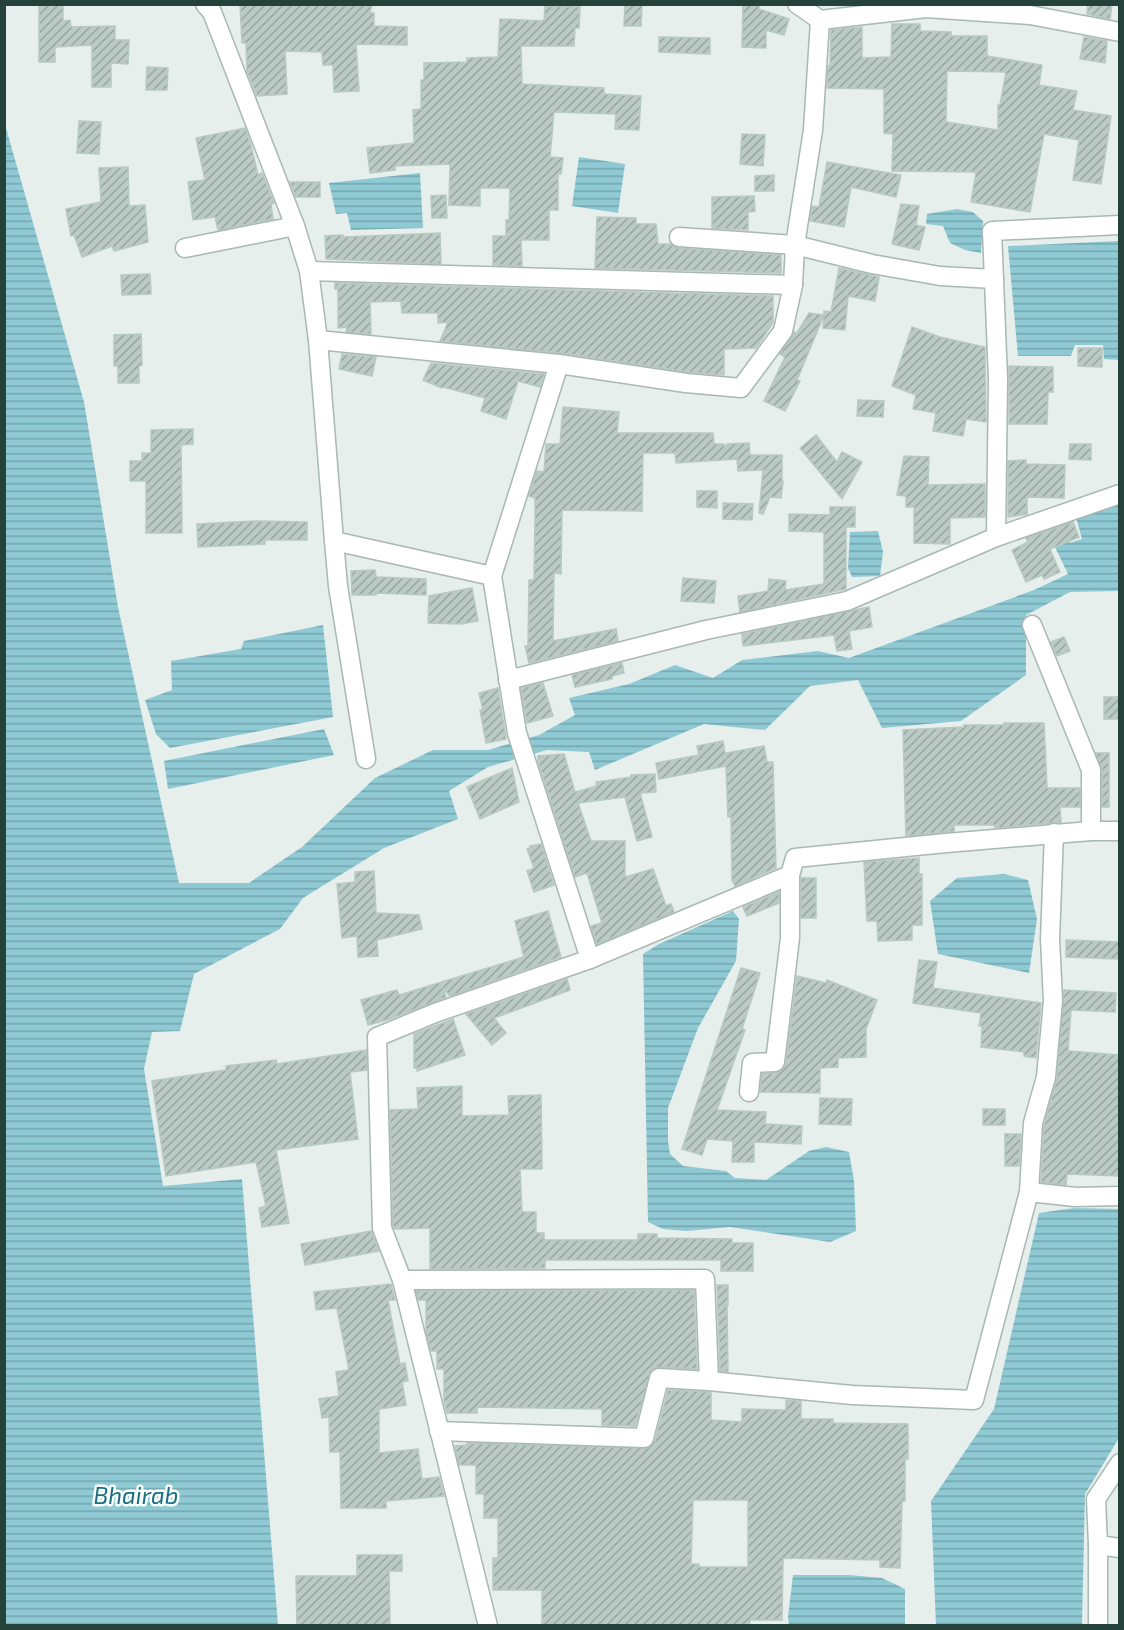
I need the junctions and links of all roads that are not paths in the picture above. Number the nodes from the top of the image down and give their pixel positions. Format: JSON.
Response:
{"nodes":[{"id":1,"x":205,"y":4,"type":"edge"},
{"id":2,"x":797,"y":4,"type":"edge"},
{"id":3,"x":820,"y":20,"type":"junction"},
{"id":4,"x":1119,"y":32,"type":"edge"},
{"id":5,"x":1119,"y":225,"type":"edge"},
{"id":6,"x":295,"y":226,"type":"junction"},
{"id":7,"x":679,"y":237,"type":"dead end"},
{"id":8,"x":795,"y":245,"type":"junction"},
{"id":9,"x":185,"y":248,"type":"dead end"},
{"id":10,"x":309,"y":271,"type":"junction"},
{"id":11,"x":994,"y":279,"type":"junction"},
{"id":12,"x":793,"y":285,"type":"junction"},
{"id":13,"x":318,"y":340,"type":"junction"},
{"id":14,"x":560,"y":363,"type":"junction"},
{"id":15,"x":1119,"y":494,"type":"edge"},
{"id":16,"x":996,"y":537,"type":"junction"},
{"id":17,"x":334,"y":541,"type":"junction"},
{"id":18,"x":492,"y":576,"type":"junction"},
{"id":19,"x":1032,"y":625,"type":"dead end"},
{"id":20,"x":508,"y":680,"type":"junction"},
{"id":21,"x":366,"y":759,"type":"dead end"},
{"id":22,"x":1090,"y":831,"type":"junction"},
{"id":23,"x":1119,"y":831,"type":"edge"},
{"id":24,"x":1054,"y":833,"type":"junction"},
{"id":25,"x":790,"y":875,"type":"junction"},
{"id":26,"x":591,"y":959,"type":"junction"},
{"id":27,"x":749,"y":1092,"type":"dead end"},
{"id":28,"x":1029,"y":1192,"type":"junction"},
{"id":29,"x":1119,"y":1196,"type":"edge"},
{"id":30,"x":402,"y":1280,"type":"junction"},
{"id":31,"x":709,"y":1381,"type":"junction"},
{"id":32,"x":439,"y":1431,"type":"junction"},
{"id":33,"x":1119,"y":1463,"type":"edge"},
{"id":34,"x":1098,"y":1545,"type":"junction"},
{"id":35,"x":1119,"y":1548,"type":"edge"},
{"id":36,"x":488,"y":1626,"type":"edge"},
{"id":37,"x":1098,"y":1626,"type":"edge"}],
"edges":[{"from":1,"to":6,"type":"street"},
{"from":2,"to":3,"type":"street"},
{"from":3,"to":4,"type":"street"},
{"from":3,"to":8,"type":"street"},
{"from":5,"to":11,"type":"street"},
{"from":6,"to":9,"type":"street"},
{"from":6,"to":10,"type":"street"},
{"from":7,"to":8,"type":"street"},
{"from":8,"to":11,"type":"street"},
{"from":8,"to":12,"type":"street"},
{"from":10,"to":12,"type":"street"},
{"from":10,"to":13,"type":"street"},
{"from":11,"to":16,"type":"street"},
{"from":12,"to":14,"type":"street"},
{"from":13,"to":14,"type":"street"},
{"from":13,"to":17,"type":"street"},
{"from":14,"to":18,"type":"street"},
{"from":15,"to":16,"type":"street"},
{"from":16,"to":20,"type":"street"},
{"from":17,"to":18,"type":"street"},
{"from":17,"to":21,"type":"street"},
{"from":18,"to":20,"type":"street"},
{"from":19,"to":22,"type":"street"},
{"from":20,"to":26,"type":"street"},
{"from":22,"to":23,"type":"street"},
{"from":22,"to":24,"type":"street"},
{"from":24,"to":25,"type":"street"},
{"from":24,"to":28,"type":"street"},
{"from":25,"to":26,"type":"street"},
{"from":25,"to":27,"type":"street"},
{"from":26,"to":30,"type":"street"},
{"from":28,"to":29,"type":"street"},
{"from":28,"to":31,"type":"street"},
{"from":30,"to":31,"type":"street"},
{"from":30,"to":32,"type":"street"},
{"from":31,"to":32,"type":"street"},
{"from":32,"to":36,"type":"street"},
{"from":33,"to":34,"type":"street"},
{"from":34,"to":35,"type":"street"},
{"from":34,"to":37,"type":"street"}]}
